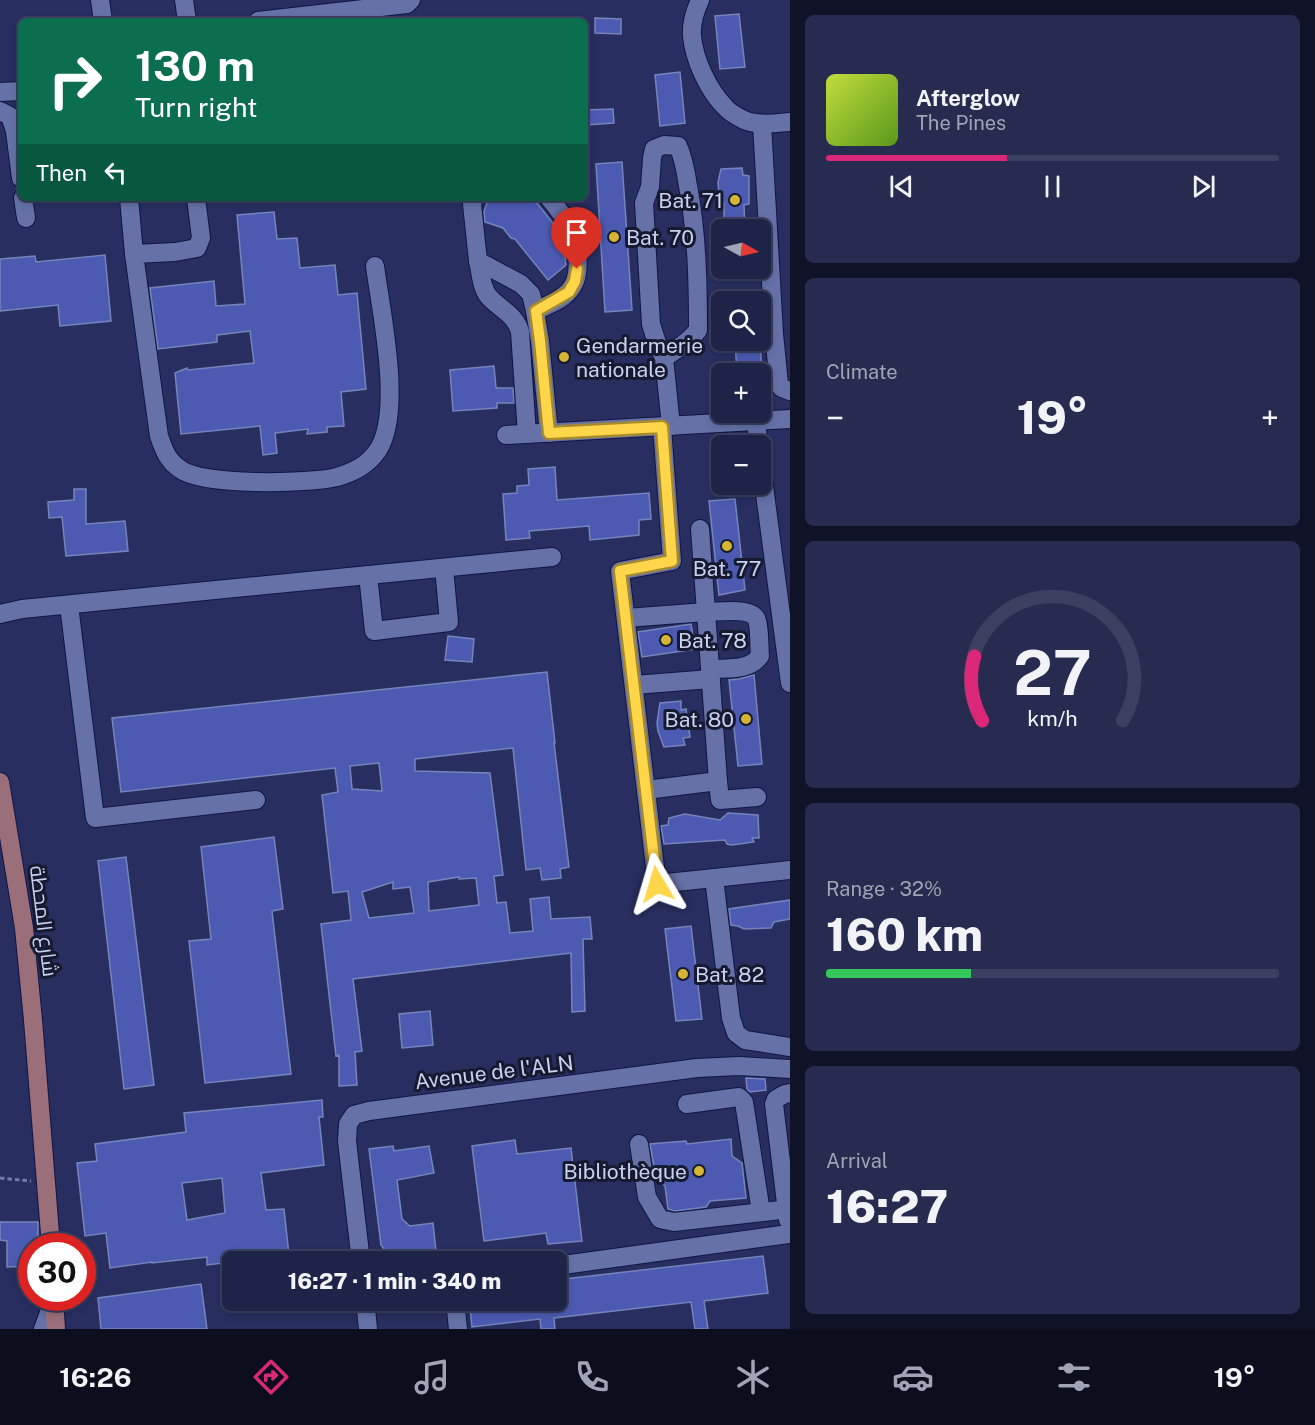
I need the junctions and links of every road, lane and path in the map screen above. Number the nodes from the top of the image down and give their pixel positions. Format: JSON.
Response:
{"nodes":[{"id":1,"x":100,"y":0,"type":"edge"},
{"id":2,"x":184,"y":0,"type":"edge"},
{"id":3,"x":411,"y":0,"type":"edge"},
{"id":4,"x":700,"y":0,"type":"edge"},
{"id":5,"x":103,"y":18,"type":"edge"},
{"id":6,"x":187,"y":18,"type":"edge"},
{"id":7,"x":284,"y":18,"type":"edge"},
{"id":8,"x":18,"y":91,"type":"edge"},
{"id":9,"x":0,"y":92,"type":"edge"},
{"id":10,"x":0,"y":111,"type":"edge"},
{"id":11,"x":790,"y":122,"type":"edge"},
{"id":12,"x":762,"y":124,"type":"junction"},
{"id":13,"x":7,"y":133,"type":"edge"},
{"id":14,"x":18,"y":168,"type":"edge"},
{"id":15,"x":23,"y":201,"type":"edge"},
{"id":16,"x":129,"y":201,"type":"edge"},
{"id":17,"x":196,"y":201,"type":"edge"},
{"id":18,"x":473,"y":201,"type":"edge"},
{"id":19,"x":552,"y":201,"type":"edge"},
{"id":20,"x":26,"y":218,"type":"dead end"},
{"id":21,"x":134,"y":254,"type":"junction"},
{"id":22,"x":478,"y":261,"type":"junction"},
{"id":23,"x":375,"y":266,"type":"dead end"},
{"id":24,"x":536,"y":311,"type":"junction"},
{"id":25,"x":782,"y":333,"type":"edge"},
{"id":26,"x":664,"y":358,"type":"junction"},
{"id":27,"x":790,"y":391,"type":"edge"},
{"id":28,"x":790,"y":419,"type":"edge"},
{"id":29,"x":771,"y":421,"type":"edge"},
{"id":30,"x":738,"y":423,"type":"edge"},
{"id":31,"x":667,"y":427,"type":"junction"},
{"id":32,"x":549,"y":433,"type":"junction"},
{"id":33,"x":527,"y":434,"type":"junction"},
{"id":34,"x":506,"y":435,"type":"dead end"},
{"id":35,"x":765,"y":495,"type":"edge"},
{"id":36,"x":700,"y":529,"type":"dead end"},
{"id":37,"x":552,"y":557,"type":"dead end"},
{"id":38,"x":444,"y":568,"type":"junction"},
{"id":39,"x":368,"y":575,"type":"junction"},
{"id":40,"x":69,"y":605,"type":"junction"},
{"id":41,"x":706,"y":612,"type":"junction"},
{"id":42,"x":0,"y":614,"type":"edge"},
{"id":43,"x":626,"y":618,"type":"junction"},
{"id":44,"x":710,"y":674,"type":"junction"},
{"id":45,"x":790,"y":683,"type":"edge"},
{"id":46,"x":634,"y":685,"type":"junction"},
{"id":47,"x":718,"y":781,"type":"junction"},
{"id":48,"x":0,"y":782,"type":"edge"},
{"id":49,"x":646,"y":790,"type":"junction"},
{"id":50,"x":757,"y":798,"type":"dead end"},
{"id":51,"x":256,"y":800,"type":"dead end"},
{"id":52,"x":790,"y":870,"type":"edge"},
{"id":53,"x":714,"y":878,"type":"junction"},
{"id":54,"x":790,"y":1047,"type":"edge"},
{"id":55,"x":790,"y":1069,"type":"edge"},
{"id":56,"x":790,"y":1093,"type":"edge"},
{"id":57,"x":687,"y":1104,"type":"dead end"},
{"id":58,"x":639,"y":1144,"type":"dead end"},
{"id":59,"x":788,"y":1209,"type":"edge"},
{"id":60,"x":761,"y":1212,"type":"junction"},
{"id":61,"x":50,"y":1233,"type":"edge"},
{"id":62,"x":789,"y":1234,"type":"edge"},
{"id":63,"x":790,"y":1240,"type":"edge"},
{"id":64,"x":359,"y":1251,"type":"edge"},
{"id":65,"x":567,"y":1264,"type":"edge"},
{"id":66,"x":49,"y":1311,"type":"edge"},
{"id":67,"x":55,"y":1311,"type":"edge"},
{"id":68,"x":366,"y":1311,"type":"edge"},
{"id":69,"x":456,"y":1311,"type":"edge"},
{"id":70,"x":43,"y":1329,"type":"edge"},
{"id":71,"x":56,"y":1329,"type":"edge"},
{"id":72,"x":368,"y":1329,"type":"edge"},
{"id":73,"x":458,"y":1329,"type":"edge"}],
"edges":[{"from":1,"to":5,"type":"street"},
{"from":2,"to":6,"type":"street"},
{"from":3,"to":7,"type":"street"},
{"from":4,"to":12,"type":"street"},
{"from":8,"to":9,"type":"street"},
{"from":10,"to":13,"type":"street"},
{"from":11,"to":12,"type":"street"},
{"from":12,"to":25,"type":"street"},
{"from":13,"to":14,"type":"street"},
{"from":15,"to":20,"type":"street"},
{"from":16,"to":21,"type":"street"},
{"from":17,"to":21,"type":"street"},
{"from":18,"to":22,"type":"street"},
{"from":19,"to":24,"type":"street"},
{"from":21,"to":23,"type":"street"},
{"from":22,"to":24,"type":"street"},
{"from":22,"to":33,"type":"street"},
{"from":24,"to":32,"type":"street"},
{"from":25,"to":27,"type":"street"},
{"from":26,"to":26,"type":"street"},
{"from":26,"to":31,"type":"street"},
{"from":28,"to":29,"type":"street"},
{"from":30,"to":31,"type":"street"},
{"from":31,"to":32,"type":"street"},
{"from":31,"to":43,"type":"street"},
{"from":32,"to":33,"type":"street"},
{"from":33,"to":34,"type":"street"},
{"from":35,"to":45,"type":"street"},
{"from":36,"to":41,"type":"street"},
{"from":37,"to":38,"type":"street"},
{"from":38,"to":39,"type":"street"},
{"from":38,"to":39,"type":"street"},
{"from":39,"to":40,"type":"street"},
{"from":40,"to":42,"type":"street"},
{"from":40,"to":51,"type":"street"},
{"from":41,"to":43,"type":"street"},
{"from":41,"to":44,"type":"street"},
{"from":41,"to":44,"type":"street"},
{"from":43,"to":46,"type":"street"},
{"from":44,"to":46,"type":"street"},
{"from":44,"to":47,"type":"street"},
{"from":46,"to":49,"type":"street"},
{"from":47,"to":49,"type":"street"},
{"from":47,"to":50,"type":"street"},
{"from":48,"to":61,"type":"main road","name":"شارع المحطة"},
{"from":49,"to":53,"type":"street"},
{"from":52,"to":53,"type":"street"},
{"from":53,"to":54,"type":"street"},
{"from":55,"to":64,"type":"street","name":"Avenue de l'ALN"},
{"from":56,"to":59,"type":"street"},
{"from":57,"to":60,"type":"street"},
{"from":58,"to":60,"type":"street"},
{"from":59,"to":60,"type":"street"},
{"from":59,"to":62,"type":"street"},
{"from":62,"to":63,"type":"street"},
{"from":62,"to":65,"type":"street"},
{"from":66,"to":70,"type":"street"},
{"from":67,"to":71,"type":"main road"},
{"from":68,"to":72,"type":"street"},
{"from":69,"to":73,"type":"street"}]}
